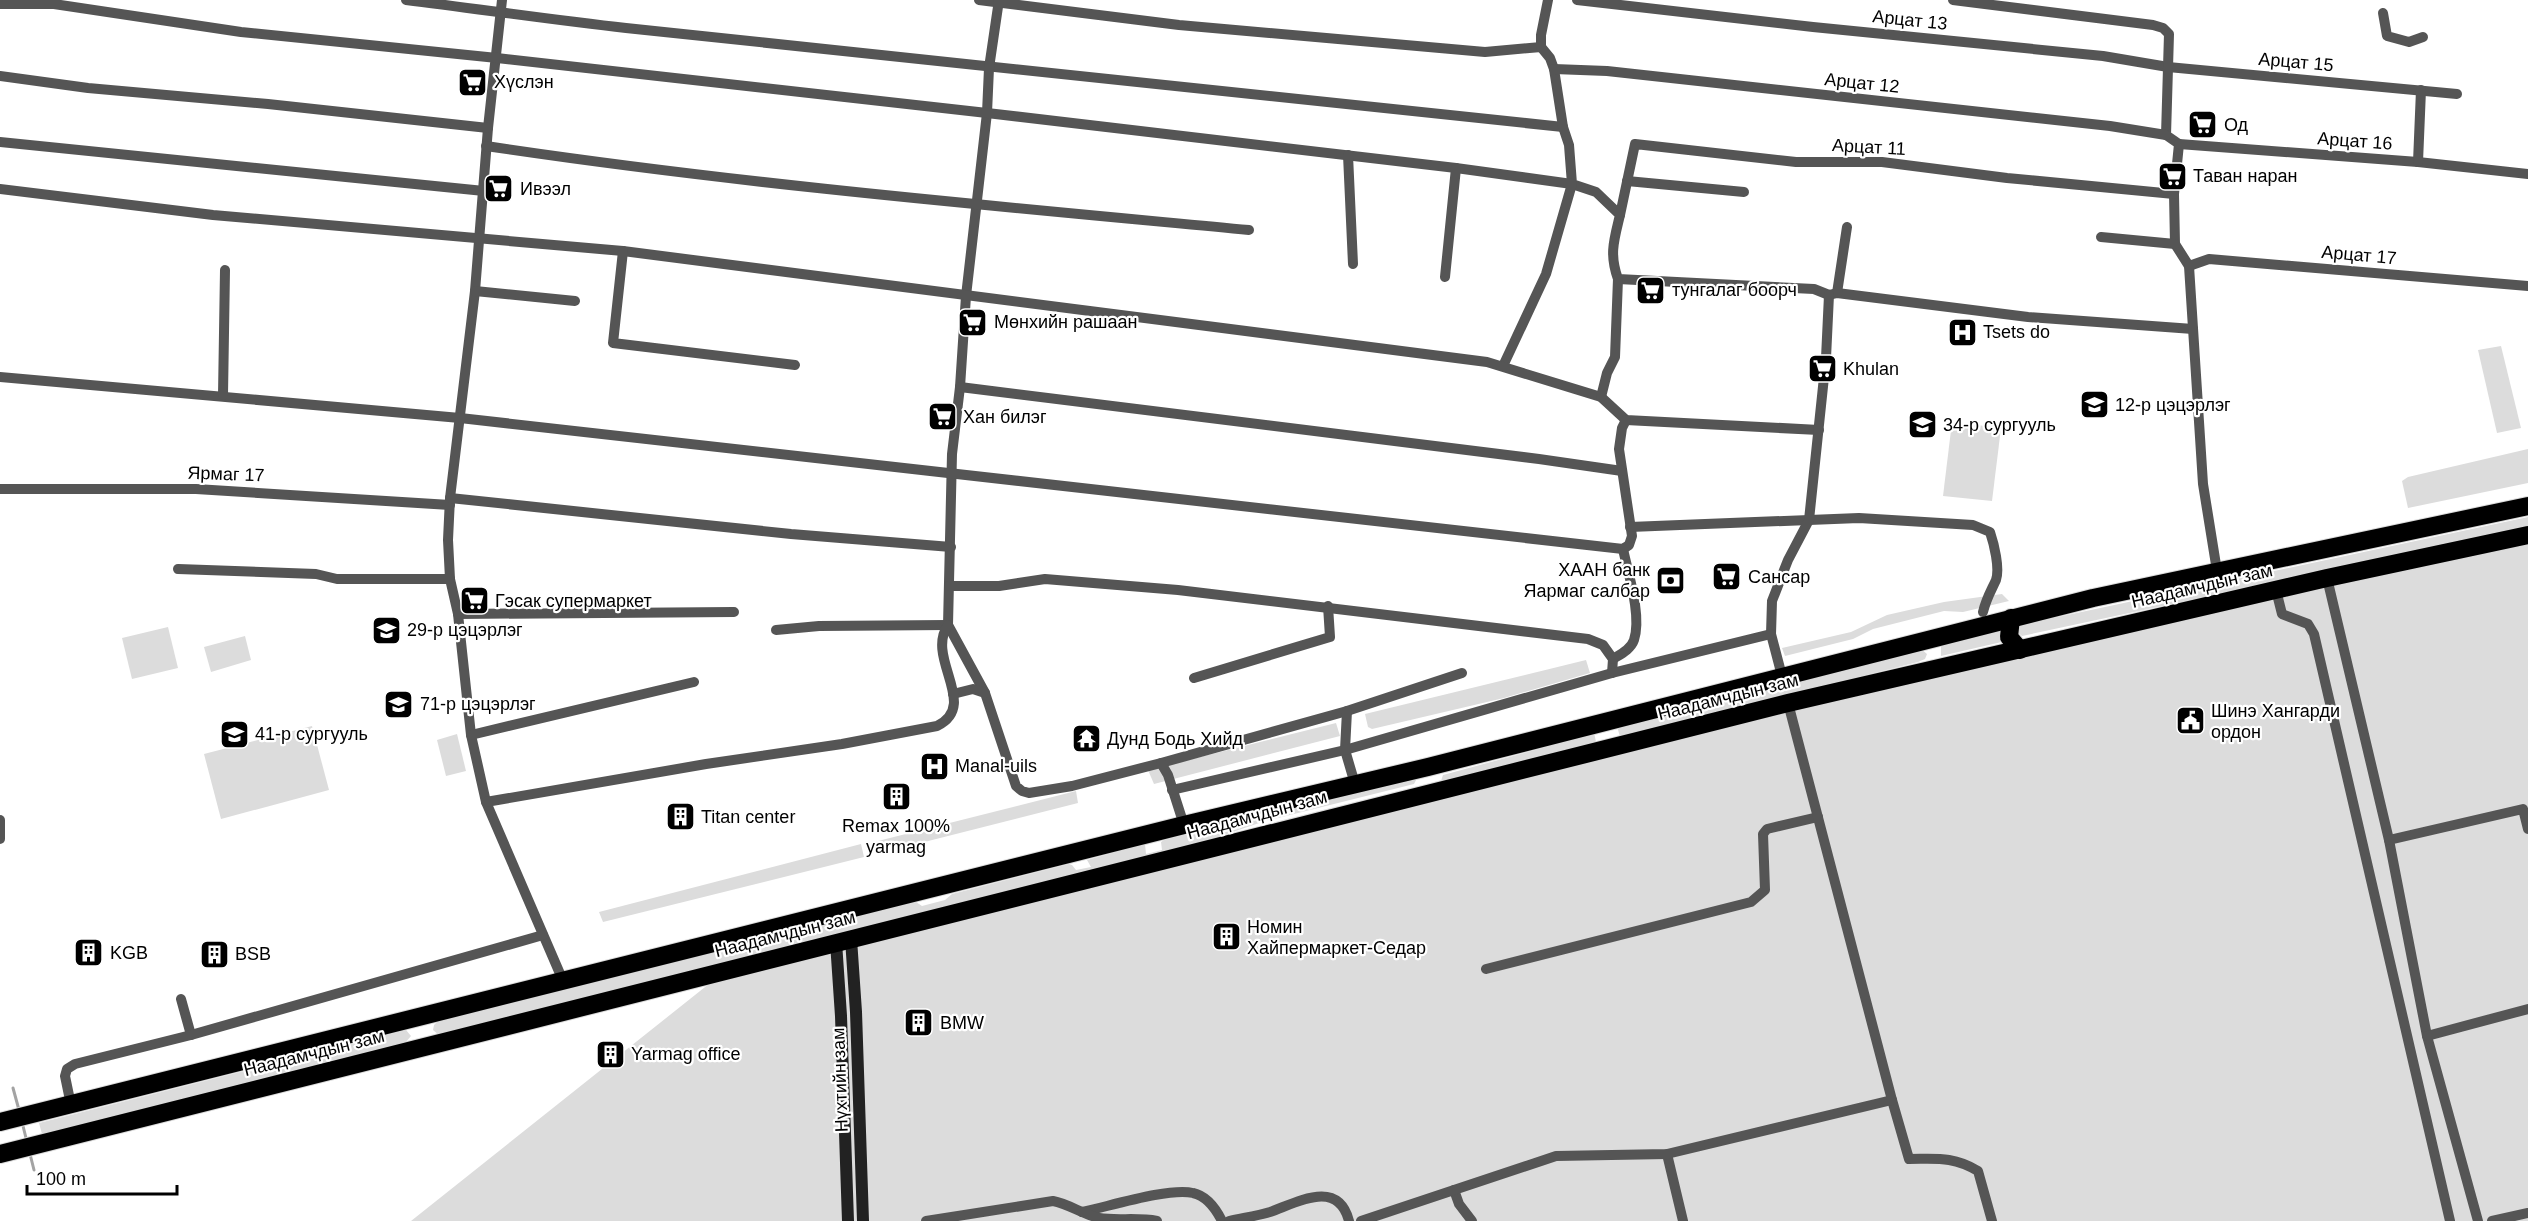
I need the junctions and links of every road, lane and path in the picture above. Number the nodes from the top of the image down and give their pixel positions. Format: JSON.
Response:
{"nodes":[{"id":1,"x":406,"y":0,"type":"edge"},
{"id":2,"x":979,"y":0,"type":"edge"},
{"id":3,"x":1548,"y":0,"type":"edge"},
{"id":4,"x":1577,"y":0,"type":"edge"},
{"id":5,"x":1953,"y":0,"type":"edge"},
{"id":6,"x":999,"y":1,"type":"edge"},
{"id":7,"x":1606,"y":1,"type":"edge"},
{"id":8,"x":0,"y":4,"type":"edge"},
{"id":9,"x":502,"y":6,"type":"edge"},
{"id":10,"x":2383,"y":13,"type":"dead end"},
{"id":11,"x":2423,"y":37,"type":"dead end"},
{"id":12,"x":1541,"y":47,"type":"junction"},
{"id":13,"x":497,"y":58,"type":"junction"},
{"id":14,"x":2168,"y":67,"type":"junction"},
{"id":15,"x":988,"y":68,"type":"junction"},
{"id":16,"x":1554,"y":69,"type":"junction"},
{"id":17,"x":0,"y":76,"type":"edge"},
{"id":18,"x":2421,"y":90,"type":"junction"},
{"id":19,"x":2457,"y":94,"type":"dead end"},
{"id":20,"x":987,"y":113,"type":"junction"},
{"id":21,"x":1563,"y":127,"type":"junction"},
{"id":22,"x":488,"y":128,"type":"junction"},
{"id":23,"x":2166,"y":135,"type":"junction"},
{"id":24,"x":0,"y":142,"type":"edge"},
{"id":25,"x":2179,"y":144,"type":"junction"},
{"id":26,"x":486,"y":146,"type":"junction"},
{"id":27,"x":1348,"y":155,"type":"junction"},
{"id":28,"x":2418,"y":162,"type":"junction"},
{"id":29,"x":1456,"y":168,"type":"junction"},
{"id":30,"x":2528,"y":174,"type":"edge"},
{"id":31,"x":1627,"y":181,"type":"junction"},
{"id":32,"x":1572,"y":184,"type":"junction"},
{"id":33,"x":0,"y":189,"type":"edge"},
{"id":34,"x":484,"y":190,"type":"junction"},
{"id":35,"x":1744,"y":192,"type":"dead end"},
{"id":36,"x":2174,"y":194,"type":"junction"},
{"id":37,"x":977,"y":205,"type":"junction"},
{"id":38,"x":1620,"y":215,"type":"junction"},
{"id":39,"x":1847,"y":227,"type":"dead end"},
{"id":40,"x":1249,"y":230,"type":"dead end"},
{"id":41,"x":2101,"y":237,"type":"dead end"},
{"id":42,"x":481,"y":238,"type":"junction"},
{"id":43,"x":2175,"y":244,"type":"junction"},
{"id":44,"x":623,"y":251,"type":"junction"},
{"id":45,"x":1353,"y":264,"type":"dead end"},
{"id":46,"x":2189,"y":266,"type":"junction"},
{"id":47,"x":225,"y":270,"type":"dead end"},
{"id":48,"x":1445,"y":277,"type":"dead end"},
{"id":49,"x":1618,"y":279,"type":"junction"},
{"id":50,"x":2528,"y":286,"type":"edge"},
{"id":51,"x":475,"y":291,"type":"junction"},
{"id":52,"x":1833,"y":294,"type":"junction"},
{"id":53,"x":966,"y":296,"type":"junction"},
{"id":54,"x":575,"y":301,"type":"dead end"},
{"id":55,"x":2193,"y":329,"type":"junction"},
{"id":56,"x":795,"y":365,"type":"dead end"},
{"id":57,"x":1503,"y":366,"type":"junction"},
{"id":58,"x":0,"y":377,"type":"edge"},
{"id":59,"x":960,"y":387,"type":"junction"},
{"id":60,"x":223,"y":395,"type":"junction"},
{"id":61,"x":1601,"y":397,"type":"junction"},
{"id":62,"x":460,"y":418,"type":"junction"},
{"id":63,"x":1626,"y":420,"type":"junction"},
{"id":64,"x":1819,"y":430,"type":"junction"},
{"id":65,"x":1623,"y":471,"type":"junction"},
{"id":66,"x":951,"y":473,"type":"junction"},
{"id":67,"x":0,"y":489,"type":"edge"},
{"id":68,"x":450,"y":501,"type":"junction"},
{"id":69,"x":2528,"y":506,"type":"edge"},
{"id":70,"x":1809,"y":520,"type":"junction"},
{"id":71,"x":1630,"y":527,"type":"junction"},
{"id":72,"x":2528,"y":535,"type":"edge"},
{"id":73,"x":951,"y":547,"type":"junction"},
{"id":74,"x":1623,"y":549,"type":"junction"},
{"id":75,"x":178,"y":568,"type":"dead end"},
{"id":76,"x":2217,"y":571,"type":"junction"},
{"id":77,"x":2327,"y":578,"type":"junction"},
{"id":78,"x":450,"y":579,"type":"junction"},
{"id":79,"x":949,"y":586,"type":"junction"},
{"id":80,"x":2276,"y":590,"type":"junction"},
{"id":81,"x":1328,"y":606,"type":"junction"},
{"id":82,"x":734,"y":612,"type":"dead end"},
{"id":83,"x":1983,"y":612,"type":"dead end"},
{"id":84,"x":458,"y":614,"type":"junction"},
{"id":85,"x":2011,"y":618,"type":"junction"},
{"id":86,"x":948,"y":626,"type":"junction"},
{"id":87,"x":777,"y":630,"type":"dead end"},
{"id":88,"x":1771,"y":634,"type":"junction"},
{"id":89,"x":1924,"y":640,"type":"junction"},
{"id":90,"x":2020,"y":650,"type":"junction"},
{"id":91,"x":1613,"y":659,"type":"junction"},
{"id":92,"x":1933,"y":670,"type":"junction"},
{"id":93,"x":1462,"y":673,"type":"dead end"},
{"id":94,"x":1612,"y":673,"type":"junction"},
{"id":95,"x":1782,"y":676,"type":"junction"},
{"id":96,"x":1194,"y":678,"type":"dead end"},
{"id":97,"x":694,"y":682,"type":"dead end"},
{"id":98,"x":985,"y":693,"type":"junction"},
{"id":99,"x":953,"y":694,"type":"junction"},
{"id":100,"x":1788,"y":703,"type":"junction"},
{"id":101,"x":1347,"y":711,"type":"junction"},
{"id":102,"x":471,"y":735,"type":"junction"},
{"id":103,"x":1345,"y":750,"type":"junction"},
{"id":104,"x":1161,"y":763,"type":"junction"},
{"id":105,"x":1428,"y":766,"type":"junction"},
{"id":106,"x":1355,"y":784,"type":"junction"},
{"id":107,"x":1172,"y":790,"type":"junction"},
{"id":108,"x":1435,"y":791,"type":"junction"},
{"id":109,"x":486,"y":802,"type":"junction"},
{"id":110,"x":1818,"y":817,"type":"junction"},
{"id":111,"x":0,"y":820,"type":"edge"},
{"id":112,"x":1184,"y":825,"type":"junction"},
{"id":113,"x":2528,"y":829,"type":"edge"},
{"id":114,"x":0,"y":832,"type":"edge"},
{"id":115,"x":1155,"y":833,"type":"junction"},
{"id":116,"x":0,"y":839,"type":"edge"},
{"id":117,"x":2389,"y":840,"type":"junction"},
{"id":118,"x":1072,"y":854,"type":"junction"},
{"id":119,"x":1163,"y":861,"type":"junction"},
{"id":120,"x":1081,"y":881,"type":"junction"},
{"id":121,"x":931,"y":890,"type":"junction"},
{"id":122,"x":938,"y":916,"type":"junction"},
{"id":123,"x":543,"y":935,"type":"junction"},
{"id":124,"x":843,"y":940,"type":"junction"},
{"id":125,"x":1486,"y":969,"type":"dead end"},
{"id":126,"x":564,"y":983,"type":"junction"},
{"id":127,"x":181,"y":999,"type":"dead end"},
{"id":128,"x":2528,"y":1009,"type":"edge"},
{"id":129,"x":418,"y":1018,"type":"junction"},
{"id":130,"x":191,"y":1035,"type":"junction"},
{"id":131,"x":2427,"y":1036,"type":"junction"},
{"id":132,"x":426,"y":1047,"type":"junction"},
{"id":133,"x":1892,"y":1100,"type":"junction"},
{"id":134,"x":71,"y":1105,"type":"junction"},
{"id":135,"x":4,"y":1121,"type":"edge"},
{"id":136,"x":8,"y":1152,"type":"edge"},
{"id":137,"x":1667,"y":1154,"type":"junction"},
{"id":138,"x":1454,"y":1190,"type":"junction"},
{"id":139,"x":1082,"y":1212,"type":"junction"},
{"id":140,"x":2528,"y":1213,"type":"edge"},
{"id":141,"x":848,"y":1221,"type":"edge"},
{"id":142,"x":863,"y":1221,"type":"edge"},
{"id":143,"x":926,"y":1221,"type":"edge"},
{"id":144,"x":1157,"y":1221,"type":"edge"},
{"id":145,"x":1222,"y":1221,"type":"edge"},
{"id":146,"x":1228,"y":1221,"type":"edge"},
{"id":147,"x":1348,"y":1221,"type":"edge"},
{"id":148,"x":1361,"y":1221,"type":"edge"},
{"id":149,"x":1472,"y":1221,"type":"edge"},
{"id":150,"x":1683,"y":1221,"type":"edge"},
{"id":151,"x":1992,"y":1221,"type":"edge"},
{"id":152,"x":2450,"y":1221,"type":"edge"},
{"id":153,"x":2478,"y":1221,"type":"edge"},
{"id":154,"x":2492,"y":1221,"type":"edge"}],
"edges":[{"from":1,"to":9,"type":"street"},
{"from":2,"to":6,"type":"street"},
{"from":3,"to":12,"type":"street"},
{"from":4,"to":7,"type":"street","name":"Арцат 13"},
{"from":5,"to":14,"type":"street"},
{"from":6,"to":12,"type":"street"},
{"from":6,"to":15,"type":"street"},
{"from":7,"to":14,"type":"street","name":"Арцат 13"},
{"from":8,"to":13,"type":"street"},
{"from":9,"to":13,"type":"street"},
{"from":9,"to":15,"type":"street"},
{"from":10,"to":11,"type":"street"},
{"from":12,"to":16,"type":"street"},
{"from":13,"to":20,"type":"street"},
{"from":13,"to":22,"type":"street"},
{"from":14,"to":18,"type":"street","name":"Арцат 15"},
{"from":14,"to":23,"type":"street"},
{"from":15,"to":20,"type":"street"},
{"from":15,"to":21,"type":"street"},
{"from":16,"to":21,"type":"street"},
{"from":16,"to":23,"type":"street","name":"Арцат 12"},
{"from":17,"to":22,"type":"street"},
{"from":18,"to":19,"type":"street","name":"Арцат 15"},
{"from":18,"to":28,"type":"street"},
{"from":20,"to":27,"type":"street"},
{"from":20,"to":37,"type":"street"},
{"from":21,"to":32,"type":"street"},
{"from":22,"to":26,"type":"street"},
{"from":23,"to":25,"type":"street"},
{"from":24,"to":34,"type":"street"},
{"from":25,"to":28,"type":"street","name":"Арцат 16"},
{"from":25,"to":36,"type":"street"},
{"from":26,"to":34,"type":"street"},
{"from":26,"to":37,"type":"street"},
{"from":27,"to":29,"type":"street"},
{"from":27,"to":45,"type":"street"},
{"from":28,"to":30,"type":"street","name":"Арцат 16"},
{"from":29,"to":32,"type":"street"},
{"from":29,"to":48,"type":"street"},
{"from":31,"to":35,"type":"street"},
{"from":31,"to":36,"type":"street","name":"Арцат 11"},
{"from":31,"to":38,"type":"street","name":"Арцат 11"},
{"from":32,"to":38,"type":"street"},
{"from":32,"to":57,"type":"street"},
{"from":33,"to":42,"type":"street"},
{"from":34,"to":42,"type":"street"},
{"from":36,"to":43,"type":"street"},
{"from":37,"to":40,"type":"street"},
{"from":37,"to":53,"type":"street"},
{"from":38,"to":49,"type":"street","name":"Арцат 11"},
{"from":39,"to":52,"type":"street"},
{"from":41,"to":43,"type":"street"},
{"from":42,"to":44,"type":"street"},
{"from":42,"to":51,"type":"street"},
{"from":43,"to":46,"type":"street"},
{"from":44,"to":53,"type":"street"},
{"from":44,"to":56,"type":"street"},
{"from":46,"to":50,"type":"street","name":"Арцат 17"},
{"from":46,"to":55,"type":"street"},
{"from":47,"to":60,"type":"street"},
{"from":49,"to":52,"type":"street"},
{"from":49,"to":61,"type":"street","name":"Арцат 11"},
{"from":51,"to":54,"type":"street"},
{"from":51,"to":62,"type":"street"},
{"from":52,"to":55,"type":"street"},
{"from":52,"to":64,"type":"street"},
{"from":53,"to":57,"type":"street"},
{"from":53,"to":59,"type":"street"},
{"from":55,"to":76,"type":"street"},
{"from":57,"to":61,"type":"street"},
{"from":58,"to":60,"type":"street"},
{"from":59,"to":65,"type":"street"},
{"from":59,"to":66,"type":"street"},
{"from":60,"to":62,"type":"street"},
{"from":61,"to":63,"type":"street"},
{"from":62,"to":66,"type":"street"},
{"from":62,"to":68,"type":"street"},
{"from":63,"to":64,"type":"street"},
{"from":63,"to":65,"type":"street"},
{"from":64,"to":70,"type":"street"},
{"from":65,"to":71,"type":"street"},
{"from":66,"to":73,"type":"street"},
{"from":66,"to":74,"type":"street"},
{"from":67,"to":68,"type":"street","name":"Ярмаг 17"},
{"from":68,"to":73,"type":"street","name":"Ярмаг 17"},
{"from":68,"to":78,"type":"street"},
{"from":69,"to":76,"type":"highway","name":"Наадамчдын зам"},
{"from":70,"to":71,"type":"street"},
{"from":70,"to":83,"type":"street"},
{"from":70,"to":88,"type":"street"},
{"from":71,"to":74,"type":"street"},
{"from":72,"to":77,"type":"highway","name":"Наадамчдын зам"},
{"from":73,"to":79,"type":"street"},
{"from":74,"to":91,"type":"street"},
{"from":75,"to":78,"type":"street"},
{"from":76,"to":85,"type":"highway","name":"Наадамчдын зам"},
{"from":77,"to":80,"type":"highway","name":"Наадамчдын зам"},
{"from":77,"to":117,"type":"street"},
{"from":78,"to":84,"type":"street"},
{"from":79,"to":81,"type":"street"},
{"from":79,"to":86,"type":"street"},
{"from":80,"to":90,"type":"highway","name":"Наадамчдын зам"},
{"from":80,"to":152,"type":"street"},
{"from":81,"to":91,"type":"street"},
{"from":81,"to":96,"type":"street"},
{"from":82,"to":84,"type":"street"},
{"from":84,"to":102,"type":"street"},
{"from":85,"to":89,"type":"highway","name":"Наадамчдын зам"},
{"from":85,"to":90,"type":"highway"},
{"from":86,"to":87,"type":"street"},
{"from":86,"to":98,"type":"street"},
{"from":86,"to":99,"type":"street"},
{"from":88,"to":94,"type":"street"},
{"from":88,"to":95,"type":"street"},
{"from":89,"to":92,"type":"highway"},
{"from":89,"to":95,"type":"highway","name":"Наадамчдын зам"},
{"from":90,"to":92,"type":"highway","name":"Наадамчдын зам"},
{"from":91,"to":94,"type":"street"},
{"from":92,"to":100,"type":"highway","name":"Наадамчдын зам"},
{"from":93,"to":101,"type":"street"},
{"from":94,"to":103,"type":"street"},
{"from":95,"to":105,"type":"highway","name":"Наадамчдын зам"},
{"from":97,"to":102,"type":"street"},
{"from":98,"to":99,"type":"street"},
{"from":98,"to":104,"type":"street"},
{"from":99,"to":109,"type":"street"},
{"from":100,"to":108,"type":"highway","name":"Наадамчдын зам"},
{"from":100,"to":110,"type":"street"},
{"from":101,"to":103,"type":"street"},
{"from":101,"to":104,"type":"street"},
{"from":102,"to":109,"type":"street"},
{"from":103,"to":106,"type":"street"},
{"from":103,"to":107,"type":"street"},
{"from":104,"to":107,"type":"street"},
{"from":105,"to":106,"type":"highway","name":"Наадамчдын зам"},
{"from":105,"to":108,"type":"highway"},
{"from":106,"to":112,"type":"highway","name":"Наадамчдын зам"},
{"from":107,"to":112,"type":"street"},
{"from":108,"to":119,"type":"highway","name":"Наадамчдын зам"},
{"from":109,"to":123,"type":"street"},
{"from":110,"to":125,"type":"street"},
{"from":110,"to":133,"type":"street"},
{"from":111,"to":114,"type":"street"},
{"from":112,"to":115,"type":"highway","name":"Наадамчдын зам"},
{"from":113,"to":117,"type":"street"},
{"from":114,"to":116,"type":"street"},
{"from":115,"to":118,"type":"highway","name":"Наадамчдын зам"},
{"from":115,"to":119,"type":"highway"},
{"from":117,"to":131,"type":"street"},
{"from":118,"to":120,"type":"highway"},
{"from":118,"to":121,"type":"highway","name":"Наадамчдын зам"},
{"from":119,"to":120,"type":"highway","name":"Наадамчдын зам"},
{"from":120,"to":122,"type":"highway","name":"Наадамчдын зам"},
{"from":121,"to":122,"type":"highway"},
{"from":121,"to":126,"type":"highway","name":"Наадамчдын зам"},
{"from":122,"to":124,"type":"highway","name":"Наадамчдын зам"},
{"from":123,"to":126,"type":"street"},
{"from":123,"to":130,"type":"street"},
{"from":124,"to":132,"type":"highway","name":"Наадамчдын зам"},
{"from":124,"to":141,"type":"main road","name":"Нүхтийн зам"},
{"from":124,"to":142,"type":"main road","name":"Нүхтийн зам"},
{"from":126,"to":129,"type":"highway","name":"Наадамчдын зам"},
{"from":127,"to":130,"type":"street"},
{"from":128,"to":131,"type":"street"},
{"from":129,"to":132,"type":"highway"},
{"from":129,"to":134,"type":"highway","name":"Наадамчдын зам"},
{"from":130,"to":134,"type":"street"},
{"from":131,"to":153,"type":"street"},
{"from":132,"to":136,"type":"highway","name":"Наадамчдын зам"},
{"from":133,"to":137,"type":"street"},
{"from":133,"to":151,"type":"street"},
{"from":134,"to":135,"type":"highway","name":"Наадамчдын зам"},
{"from":137,"to":138,"type":"street"},
{"from":137,"to":150,"type":"street"},
{"from":138,"to":148,"type":"street"},
{"from":138,"to":149,"type":"street"},
{"from":139,"to":143,"type":"street"},
{"from":139,"to":144,"type":"street"},
{"from":139,"to":145,"type":"street"},
{"from":140,"to":154,"type":"street"},
{"from":146,"to":147,"type":"street"}]}
